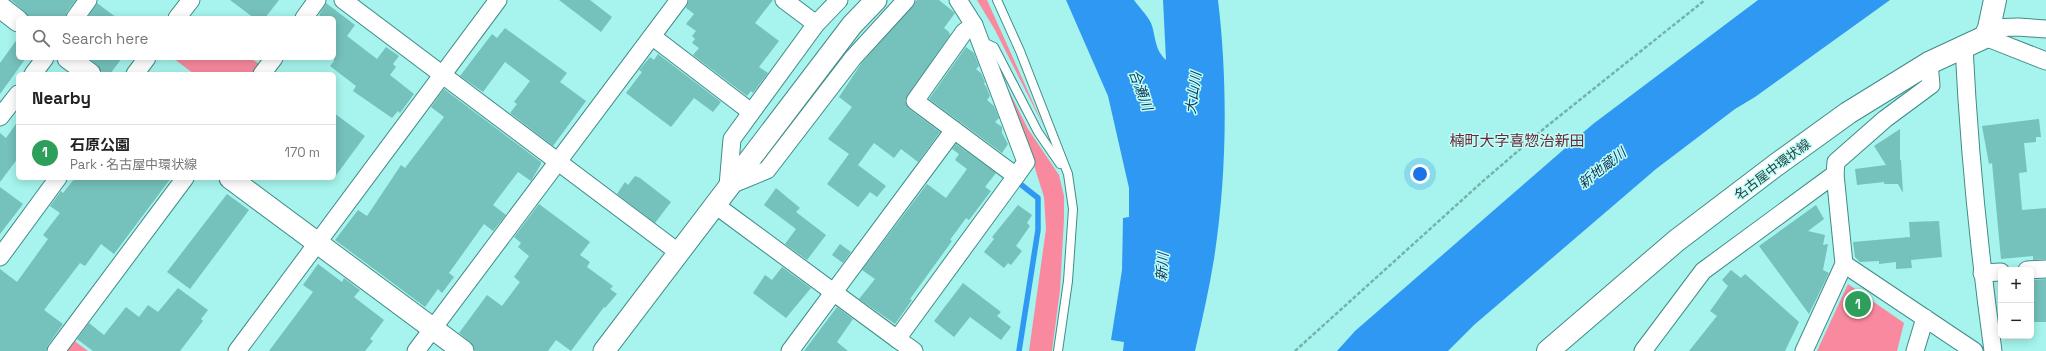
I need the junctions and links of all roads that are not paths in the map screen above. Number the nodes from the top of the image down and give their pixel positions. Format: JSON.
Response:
{"nodes":[{"id":1,"x":88,"y":0,"type":"edge"},
{"id":2,"x":191,"y":0,"type":"edge"},
{"id":3,"x":317,"y":0,"type":"edge"},
{"id":4,"x":343,"y":0,"type":"edge"},
{"id":5,"x":498,"y":0,"type":"edge"},
{"id":6,"x":680,"y":0,"type":"edge"},
{"id":7,"x":784,"y":0,"type":"edge"},
{"id":8,"x":839,"y":0,"type":"edge"},
{"id":9,"x":876,"y":0,"type":"edge"},
{"id":10,"x":906,"y":0,"type":"edge"},
{"id":11,"x":958,"y":0,"type":"edge"},
{"id":12,"x":997,"y":0,"type":"edge"},
{"id":13,"x":1995,"y":0,"type":"edge"},
{"id":14,"x":0,"y":7,"type":"edge"},
{"id":15,"x":76,"y":16,"type":"edge"},
{"id":16,"x":179,"y":16,"type":"edge"},
{"id":17,"x":305,"y":16,"type":"edge"},
{"id":18,"x":16,"y":19,"type":"edge"},
{"id":19,"x":816,"y":24,"type":"junction"},
{"id":20,"x":974,"y":25,"type":"junction"},
{"id":21,"x":2046,"y":29,"type":"edge"},
{"id":22,"x":1987,"y":32,"type":"junction"},
{"id":23,"x":653,"y":37,"type":"junction"},
{"id":24,"x":980,"y":41,"type":"junction"},
{"id":25,"x":1964,"y":47,"type":"junction"},
{"id":26,"x":44,"y":60,"type":"edge"},
{"id":27,"x":71,"y":60,"type":"edge"},
{"id":28,"x":146,"y":60,"type":"edge"},
{"id":29,"x":272,"y":60,"type":"edge"},
{"id":30,"x":2046,"y":61,"type":"edge"},
{"id":31,"x":1929,"y":64,"type":"junction"},
{"id":32,"x":34,"y":72,"type":"edge"},
{"id":33,"x":87,"y":72,"type":"edge"},
{"id":34,"x":136,"y":72,"type":"edge"},
{"id":35,"x":264,"y":72,"type":"edge"},
{"id":36,"x":442,"y":74,"type":"junction"},
{"id":37,"x":16,"y":97,"type":"edge"},
{"id":38,"x":751,"y":112,"type":"junction"},
{"id":39,"x":0,"y":118,"type":"edge"},
{"id":40,"x":954,"y":130,"type":"junction"},
{"id":41,"x":558,"y":161,"type":"junction"},
{"id":42,"x":1068,"y":174,"type":"junction"},
{"id":43,"x":1835,"y":174,"type":"junction"},
{"id":44,"x":1016,"y":176,"type":"junction"},
{"id":45,"x":57,"y":180,"type":"edge"},
{"id":46,"x":184,"y":180,"type":"edge"},
{"id":47,"x":233,"y":180,"type":"edge"},
{"id":48,"x":728,"y":186,"type":"junction"},
{"id":49,"x":714,"y":204,"type":"junction"},
{"id":50,"x":318,"y":244,"type":"junction"},
{"id":51,"x":678,"y":252,"type":"junction"},
{"id":52,"x":0,"y":256,"type":"edge"},
{"id":53,"x":1844,"y":264,"type":"junction"},
{"id":54,"x":2046,"y":269,"type":"edge"},
{"id":55,"x":2034,"y":270,"type":"edge"},
{"id":56,"x":1998,"y":272,"type":"edge"},
{"id":57,"x":1982,"y":273,"type":"junction"},
{"id":58,"x":833,"y":292,"type":"junction"},
{"id":59,"x":1925,"y":318,"type":"junction"},
{"id":60,"x":433,"y":329,"type":"junction"},
{"id":61,"x":897,"y":339,"type":"junction"},
{"id":62,"x":56,"y":351,"type":"edge"},
{"id":63,"x":237,"y":351,"type":"edge"},
{"id":64,"x":416,"y":351,"type":"edge"},
{"id":65,"x":463,"y":351,"type":"edge"},
{"id":66,"x":604,"y":351,"type":"edge"},
{"id":67,"x":790,"y":351,"type":"edge"},
{"id":68,"x":914,"y":351,"type":"edge"},
{"id":69,"x":1058,"y":351,"type":"edge"},
{"id":70,"x":1548,"y":351,"type":"edge"},
{"id":71,"x":1643,"y":351,"type":"edge"},
{"id":72,"x":1804,"y":351,"type":"edge"},
{"id":73,"x":1915,"y":351,"type":"edge"},
{"id":74,"x":1974,"y":351,"type":"edge"},
{"id":75,"x":1992,"y":351,"type":"edge"}],
"edges":[{"from":1,"to":15,"type":"street"},
{"from":2,"to":16,"type":"street"},
{"from":3,"to":17,"type":"street"},
{"from":4,"to":36,"type":"street"},
{"from":5,"to":36,"type":"street"},
{"from":6,"to":23,"type":"street"},
{"from":7,"to":19,"type":"street"},
{"from":8,"to":19,"type":"street"},
{"from":9,"to":48,"type":"street"},
{"from":10,"to":48,"type":"street"},
{"from":11,"to":20,"type":"street"},
{"from":12,"to":42,"type":"lane"},
{"from":13,"to":22,"type":"main road"},
{"from":14,"to":18,"type":"street"},
{"from":19,"to":38,"type":"street"},
{"from":20,"to":24,"type":"street"},
{"from":20,"to":40,"type":"street"},
{"from":21,"to":22,"type":"street"},
{"from":22,"to":25,"type":"main road","name":"名古屋中環状線"},
{"from":22,"to":30,"type":"street"},
{"from":23,"to":38,"type":"street"},
{"from":23,"to":41,"type":"street"},
{"from":24,"to":42,"type":"lane"},
{"from":24,"to":44,"type":"street"},
{"from":25,"to":31,"type":"main road","name":"名古屋中環状線"},
{"from":25,"to":57,"type":"street"},
{"from":26,"to":32,"type":"street"},
{"from":27,"to":33,"type":"street"},
{"from":28,"to":34,"type":"street"},
{"from":29,"to":35,"type":"street"},
{"from":31,"to":43,"type":"street"},
{"from":31,"to":70,"type":"main road","name":"名古屋中環状線"},
{"from":36,"to":41,"type":"street"},
{"from":36,"to":50,"type":"street"},
{"from":37,"to":39,"type":"street"},
{"from":38,"to":48,"type":"street"},
{"from":40,"to":44,"type":"street"},
{"from":40,"to":58,"type":"street"},
{"from":41,"to":51,"type":"street"},
{"from":41,"to":60,"type":"street"},
{"from":42,"to":69,"type":"lane"},
{"from":43,"to":53,"type":"street"},
{"from":43,"to":71,"type":"street"},
{"from":44,"to":61,"type":"street"},
{"from":45,"to":52,"type":"street"},
{"from":46,"to":62,"type":"street"},
{"from":47,"to":50,"type":"street"},
{"from":48,"to":49,"type":"street"},
{"from":49,"to":51,"type":"street"},
{"from":49,"to":58,"type":"street"},
{"from":50,"to":60,"type":"street"},
{"from":50,"to":63,"type":"street"},
{"from":51,"to":66,"type":"street"},
{"from":53,"to":59,"type":"street"},
{"from":53,"to":72,"type":"street"},
{"from":54,"to":55,"type":"street"},
{"from":56,"to":57,"type":"street"},
{"from":57,"to":75,"type":"street"},
{"from":58,"to":61,"type":"street"},
{"from":58,"to":67,"type":"street"},
{"from":59,"to":73,"type":"street"},
{"from":59,"to":74,"type":"street"},
{"from":60,"to":64,"type":"street"},
{"from":60,"to":65,"type":"street"},
{"from":61,"to":68,"type":"street"}]}
